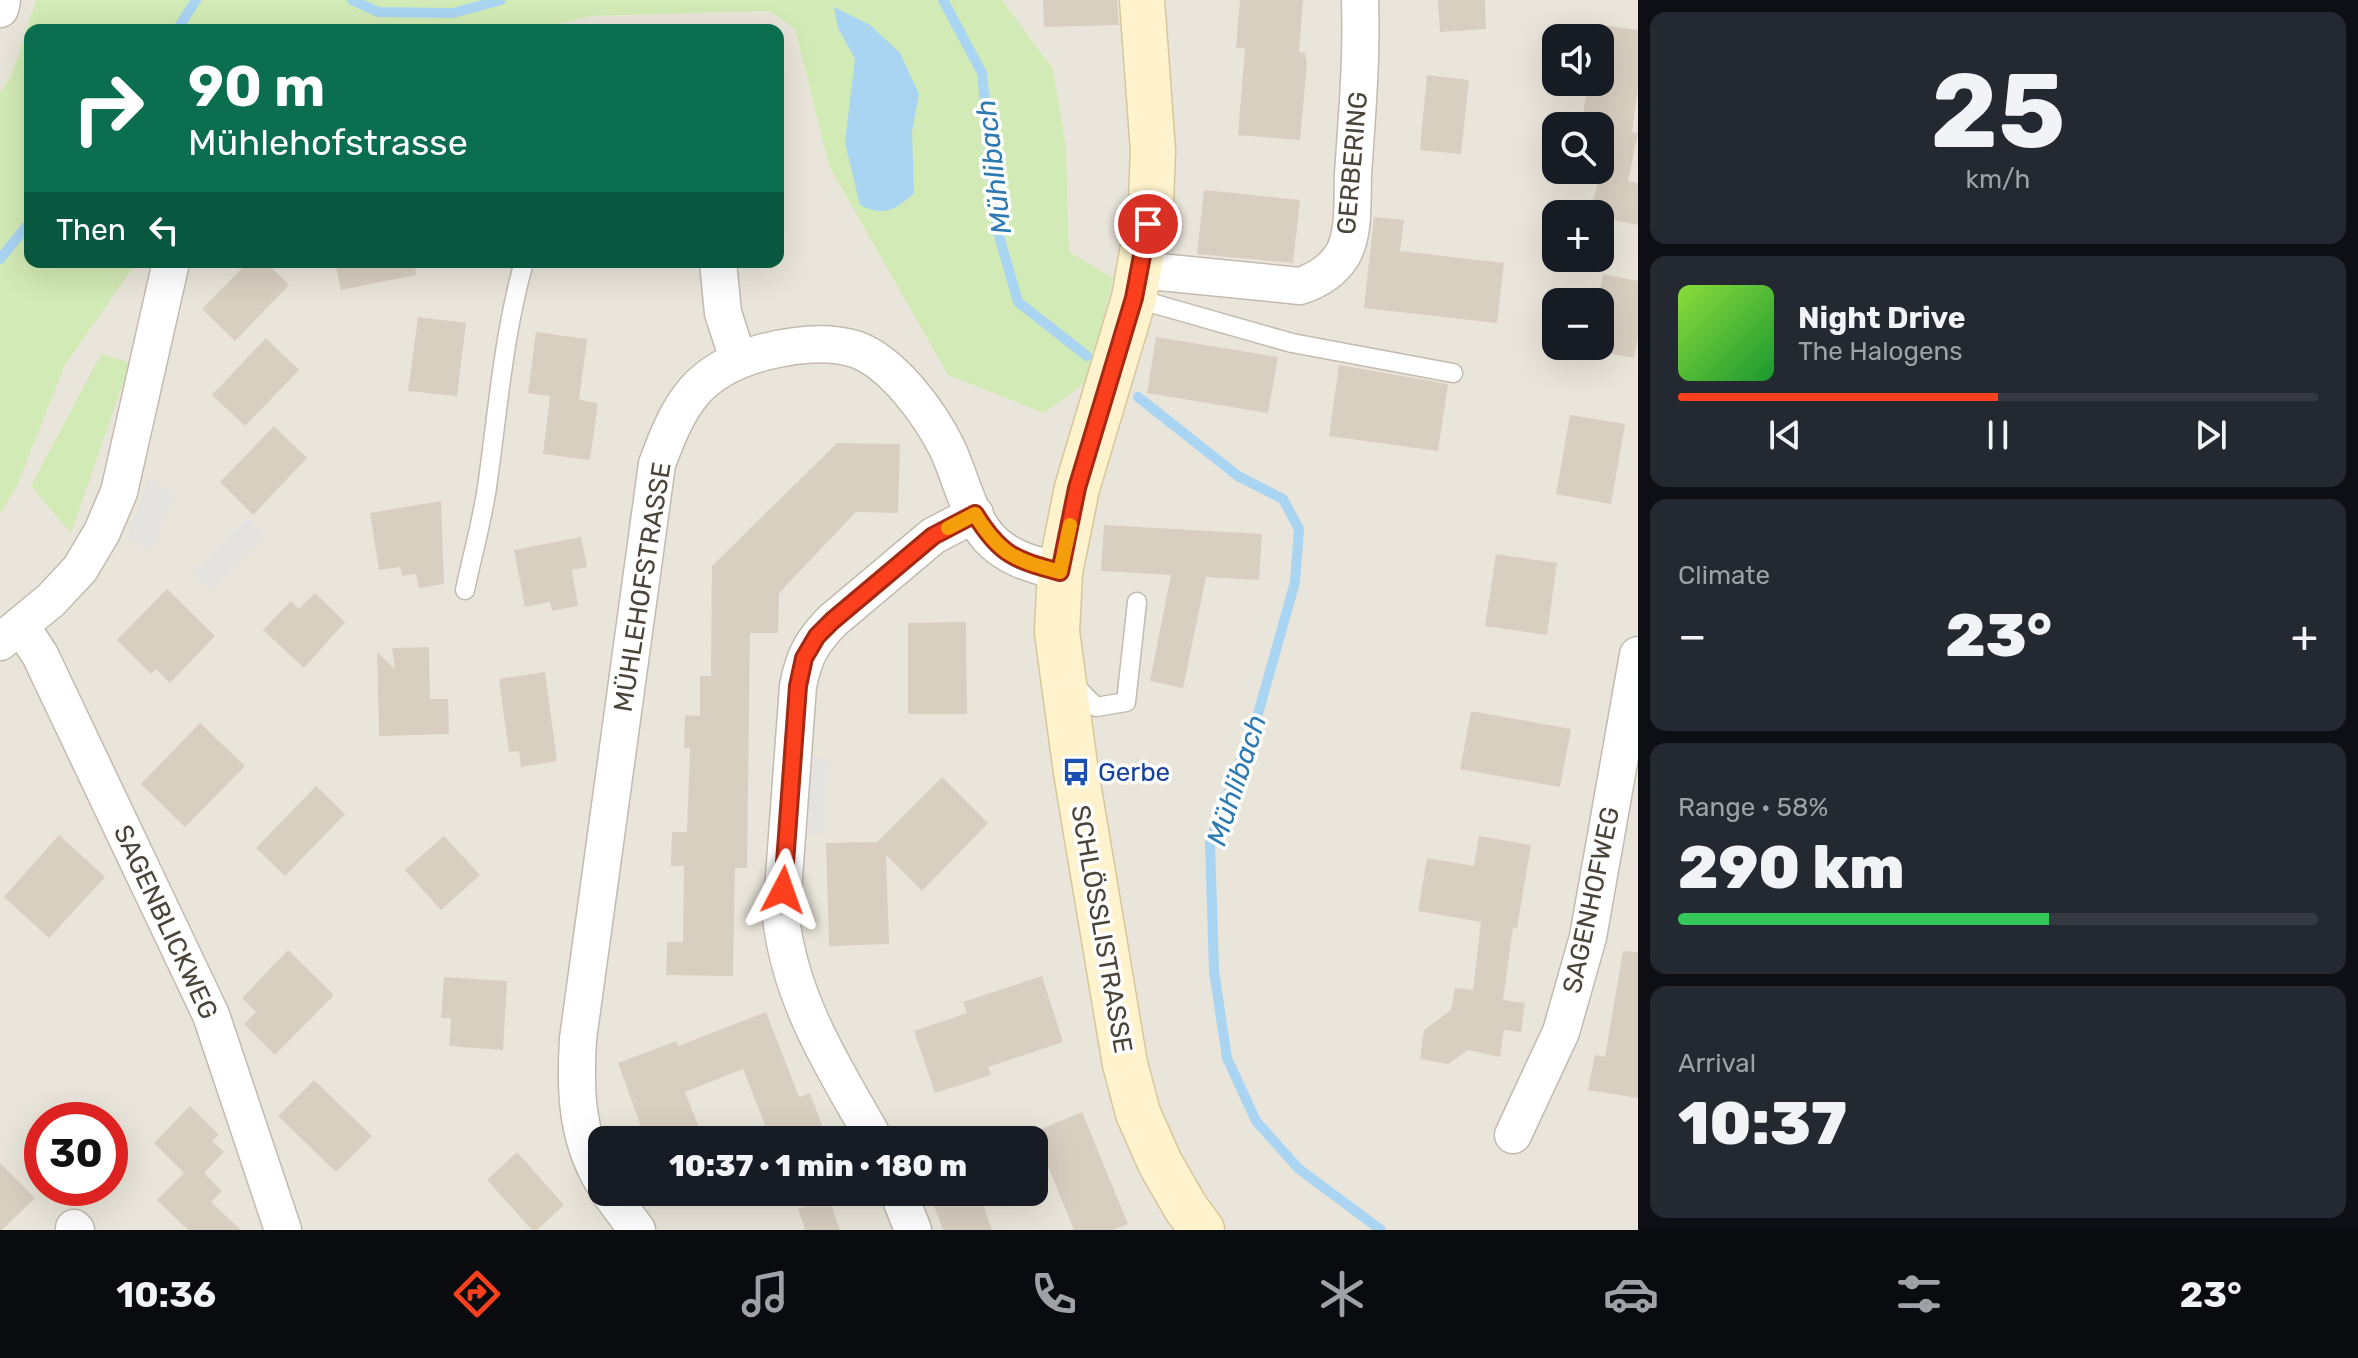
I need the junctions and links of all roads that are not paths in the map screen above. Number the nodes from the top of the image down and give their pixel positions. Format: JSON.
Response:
{"nodes":[{"id":1,"x":2,"y":0,"type":"edge"},
{"id":2,"x":1142,"y":0,"type":"edge"},
{"id":3,"x":1360,"y":0,"type":"edge"},
{"id":4,"x":0,"y":9,"type":"edge"},
{"id":5,"x":170,"y":268,"type":"edge"},
{"id":6,"x":522,"y":268,"type":"edge"},
{"id":7,"x":719,"y":268,"type":"edge"},
{"id":8,"x":1137,"y":284,"type":"junction"},
{"id":9,"x":738,"y":359,"type":"junction"},
{"id":10,"x":1453,"y":373,"type":"dead end"},
{"id":11,"x":975,"y":514,"type":"junction"},
{"id":12,"x":1060,"y":572,"type":"junction"},
{"id":13,"x":465,"y":590,"type":"dead end"},
{"id":14,"x":1137,"y":602,"type":"dead end"},
{"id":15,"x":11,"y":634,"type":"edge"},
{"id":16,"x":1638,"y":655,"type":"edge"},
{"id":17,"x":1062,"y":672,"type":"junction"},
{"id":18,"x":867,"y":1126,"type":"edge"},
{"id":19,"x":1513,"y":1135,"type":"dead end"},
{"id":20,"x":588,"y":1148,"type":"edge"},
{"id":21,"x":619,"y":1206,"type":"edge"},
{"id":22,"x":904,"y":1206,"type":"edge"},
{"id":23,"x":283,"y":1230,"type":"edge"},
{"id":24,"x":637,"y":1230,"type":"edge"},
{"id":25,"x":913,"y":1230,"type":"edge"},
{"id":26,"x":1202,"y":1230,"type":"edge"}],
"edges":[{"from":1,"to":4,"type":"street"},
{"from":2,"to":8,"type":"main road","name":"SCHLÖSSLISTRASSE"},
{"from":3,"to":8,"type":"street","name":"GERBERING"},
{"from":5,"to":15,"type":"street"},
{"from":6,"to":13,"type":"lane"},
{"from":7,"to":9,"type":"street"},
{"from":8,"to":10,"type":"lane"},
{"from":8,"to":12,"type":"main road","name":"SCHLÖSSLISTRASSE"},
{"from":9,"to":11,"type":"street","name":"MÜHLEHOFSTRASSE"},
{"from":9,"to":20,"type":"street","name":"MÜHLEHOFSTRASSE"},
{"from":11,"to":12,"type":"street","name":"MÜHLEHOFSTRASSE"},
{"from":11,"to":18,"type":"street"},
{"from":12,"to":17,"type":"main road","name":"SCHLÖSSLISTRASSE"},
{"from":14,"to":17,"type":"lane"},
{"from":15,"to":23,"type":"street","name":"SAGENBLICKWEG"},
{"from":16,"to":19,"type":"street","name":"SAGENHOFWEG"},
{"from":17,"to":26,"type":"main road","name":"SCHLÖSSLISTRASSE"},
{"from":21,"to":24,"type":"street"},
{"from":22,"to":25,"type":"street"}]}
